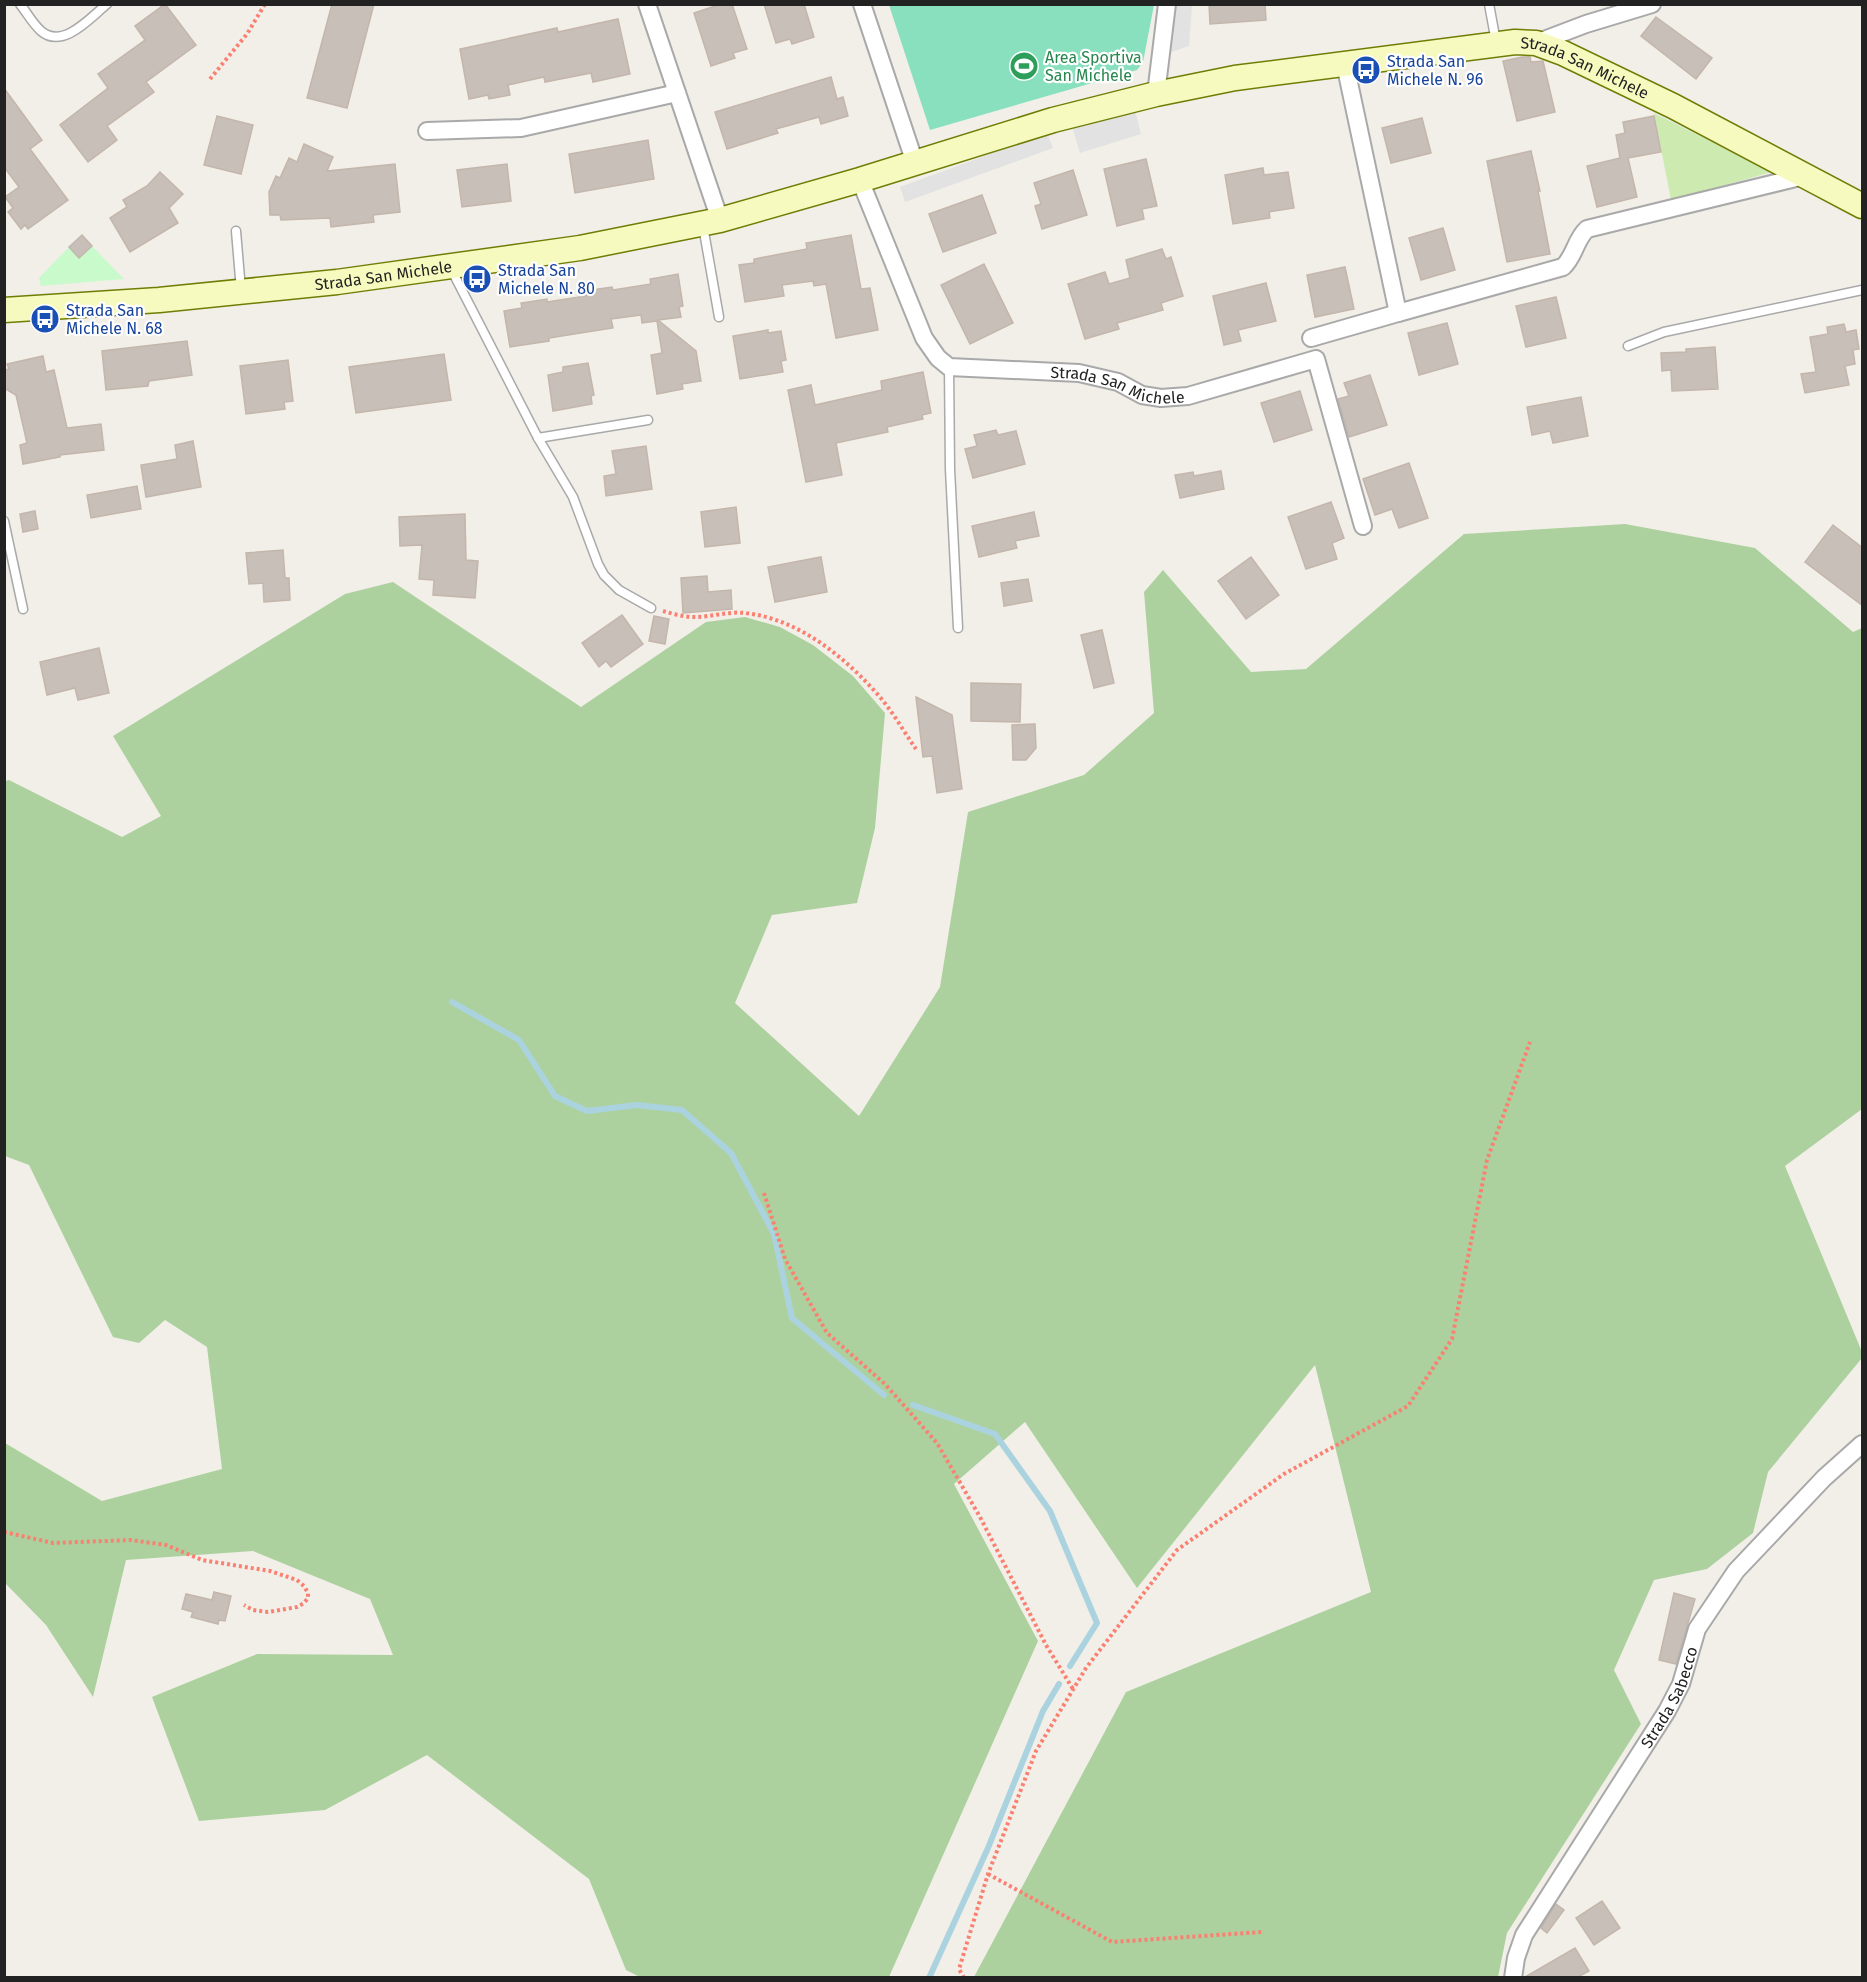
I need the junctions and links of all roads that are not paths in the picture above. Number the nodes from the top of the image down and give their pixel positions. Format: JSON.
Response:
{"nodes":[{"id":1,"x":20,"y":4,"type":"edge"},
{"id":2,"x":107,"y":4,"type":"edge"},
{"id":3,"x":647,"y":4,"type":"edge"},
{"id":4,"x":862,"y":4,"type":"edge"},
{"id":5,"x":1167,"y":4,"type":"edge"},
{"id":6,"x":1489,"y":4,"type":"edge"},
{"id":7,"x":1652,"y":4,"type":"edge"},
{"id":8,"x":1496,"y":43,"type":"junction"},
{"id":9,"x":1536,"y":43,"type":"junction"},
{"id":10,"x":1345,"y":64,"type":"junction"},
{"id":11,"x":677,"y":93,"type":"junction"},
{"id":12,"x":1156,"y":94,"type":"junction"},
{"id":13,"x":427,"y":131,"type":"dead end"},
{"id":14,"x":915,"y":163,"type":"junction"},
{"id":15,"x":1804,"y":176,"type":"junction"},
{"id":16,"x":860,"y":180,"type":"junction"},
{"id":17,"x":1863,"y":206,"type":"edge"},
{"id":18,"x":711,"y":222,"type":"junction"},
{"id":19,"x":236,"y":231,"type":"dead end"},
{"id":20,"x":450,"y":267,"type":"junction"},
{"id":21,"x":1863,"y":290,"type":"edge"},
{"id":22,"x":241,"y":292,"type":"junction"},
{"id":23,"x":4,"y":310,"type":"edge"},
{"id":24,"x":1398,"y":313,"type":"junction"},
{"id":25,"x":719,"y":317,"type":"dead end"},
{"id":26,"x":1311,"y":338,"type":"dead end"},
{"id":27,"x":1628,"y":346,"type":"dead end"},
{"id":28,"x":949,"y":367,"type":"junction"},
{"id":29,"x":648,"y":420,"type":"dead end"},
{"id":30,"x":538,"y":438,"type":"junction"},
{"id":31,"x":4,"y":521,"type":"edge"},
{"id":32,"x":1362,"y":525,"type":"dead end"},
{"id":33,"x":651,"y":608,"type":"road end"},
{"id":34,"x":23,"y":609,"type":"dead end"},
{"id":35,"x":958,"y":628,"type":"dead end"},
{"id":36,"x":1863,"y":1444,"type":"edge"},
{"id":37,"x":1513,"y":1977,"type":"edge"}],
"edges":[{"from":1,"to":2,"type":"lane"},
{"from":3,"to":11,"type":"street"},
{"from":4,"to":14,"type":"street"},
{"from":5,"to":12,"type":"street"},
{"from":6,"to":8,"type":"lane"},
{"from":7,"to":9,"type":"street"},
{"from":8,"to":9,"type":"street","name":"Strada San Michele"},
{"from":8,"to":10,"type":"street","name":"Strada San Michele"},
{"from":9,"to":15,"type":"street","name":"Strada San Michele"},
{"from":10,"to":12,"type":"street","name":"Strada San Michele"},
{"from":10,"to":24,"type":"street"},
{"from":11,"to":13,"type":"street"},
{"from":11,"to":18,"type":"street"},
{"from":12,"to":14,"type":"street","name":"Strada San Michele"},
{"from":14,"to":16,"type":"street","name":"Strada San Michele"},
{"from":15,"to":17,"type":"street","name":"Strada San Michele"},
{"from":15,"to":24,"type":"street"},
{"from":16,"to":18,"type":"street","name":"Strada San Michele"},
{"from":16,"to":28,"type":"street"},
{"from":18,"to":20,"type":"street","name":"Strada San Michele"},
{"from":18,"to":25,"type":"lane"},
{"from":19,"to":22,"type":"lane"},
{"from":20,"to":22,"type":"street","name":"Strada San Michele"},
{"from":20,"to":30,"type":"lane"},
{"from":21,"to":27,"type":"lane"},
{"from":22,"to":23,"type":"street","name":"Strada San Michele"},
{"from":24,"to":26,"type":"street"},
{"from":28,"to":32,"type":"street","name":"Strada San Michele"},
{"from":28,"to":35,"type":"lane"},
{"from":29,"to":30,"type":"lane"},
{"from":30,"to":33,"type":"lane"},
{"from":31,"to":34,"type":"lane"},
{"from":36,"to":37,"type":"street","name":"Strada Sabecco"}]}
